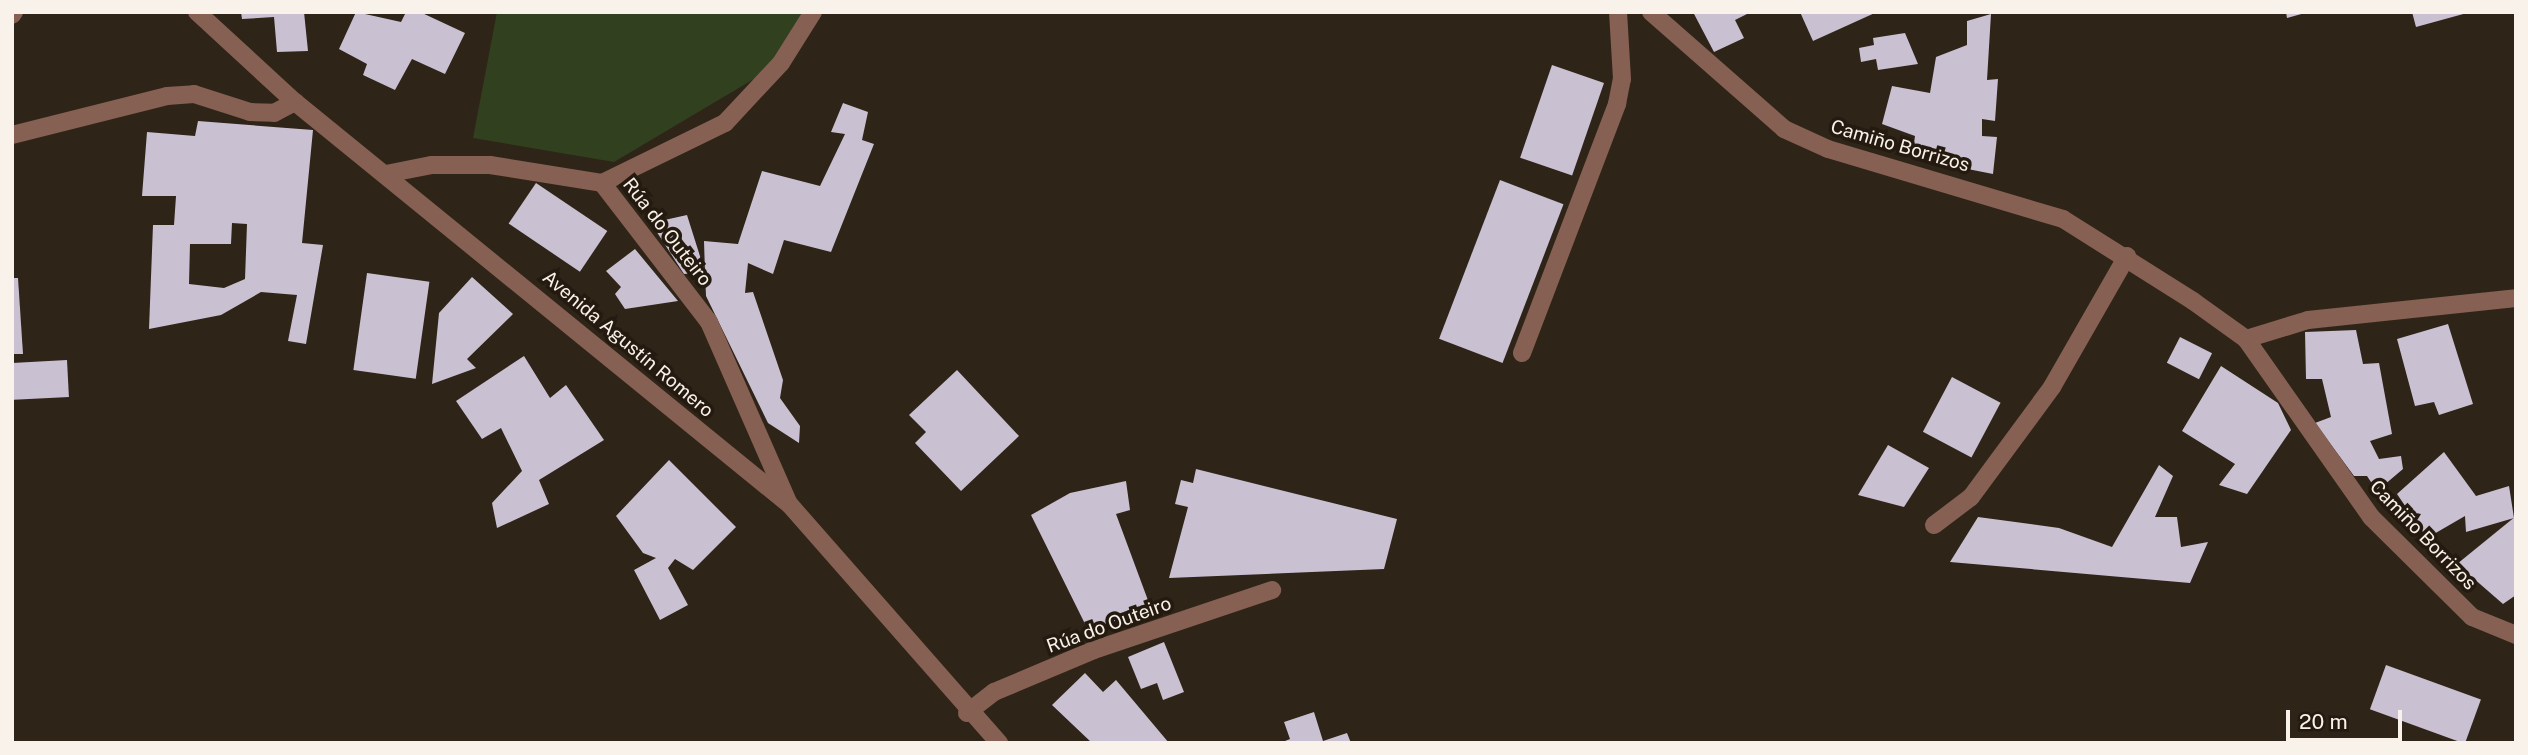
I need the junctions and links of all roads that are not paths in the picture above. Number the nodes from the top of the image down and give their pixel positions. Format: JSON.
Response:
{"nodes":[{"id":1,"x":813,"y":12,"type":"edge"},
{"id":2,"x":1618,"y":12,"type":"edge"},
{"id":3,"x":1651,"y":12,"type":"edge"},
{"id":4,"x":203,"y":15,"type":"edge"},
{"id":5,"x":295,"y":102,"type":"junction"},
{"id":6,"x":12,"y":135,"type":"edge"},
{"id":7,"x":386,"y":174,"type":"junction"},
{"id":8,"x":602,"y":183,"type":"junction"},
{"id":9,"x":2127,"y":256,"type":"junction"},
{"id":10,"x":2516,"y":298,"type":"edge"},
{"id":11,"x":2246,"y":339,"type":"junction"},
{"id":12,"x":1522,"y":353,"type":"dead end"},
{"id":13,"x":790,"y":505,"type":"junction"},
{"id":14,"x":1934,"y":525,"type":"dead end"},
{"id":15,"x":1272,"y":590,"type":"dead end"},
{"id":16,"x":2516,"y":635,"type":"edge"},
{"id":17,"x":967,"y":713,"type":"junction"},
{"id":18,"x":999,"y":743,"type":"edge"}],
"edges":[{"from":1,"to":8,"type":"street"},
{"from":2,"to":12,"type":"street"},
{"from":3,"to":9,"type":"street","name":"Camiño Borrizos"},
{"from":4,"to":5,"type":"street","name":"Avenida Agustín Romero"},
{"from":5,"to":6,"type":"street"},
{"from":5,"to":7,"type":"street","name":"Avenida Agustín Romero"},
{"from":7,"to":8,"type":"street","name":"Rúa do Outeiro"},
{"from":7,"to":13,"type":"street","name":"Avenida Agustín Romero"},
{"from":8,"to":13,"type":"street","name":"Rúa do Outeiro"},
{"from":9,"to":11,"type":"street","name":"Camiño Borrizos"},
{"from":9,"to":14,"type":"street"},
{"from":10,"to":11,"type":"street"},
{"from":11,"to":16,"type":"street","name":"Camiño Borrizos"},
{"from":13,"to":17,"type":"street","name":"Avenida Agustín Romero"},
{"from":15,"to":17,"type":"street","name":"Rúa do Outeiro"},
{"from":17,"to":18,"type":"street","name":"Avenida Agustín Romero"}]}
